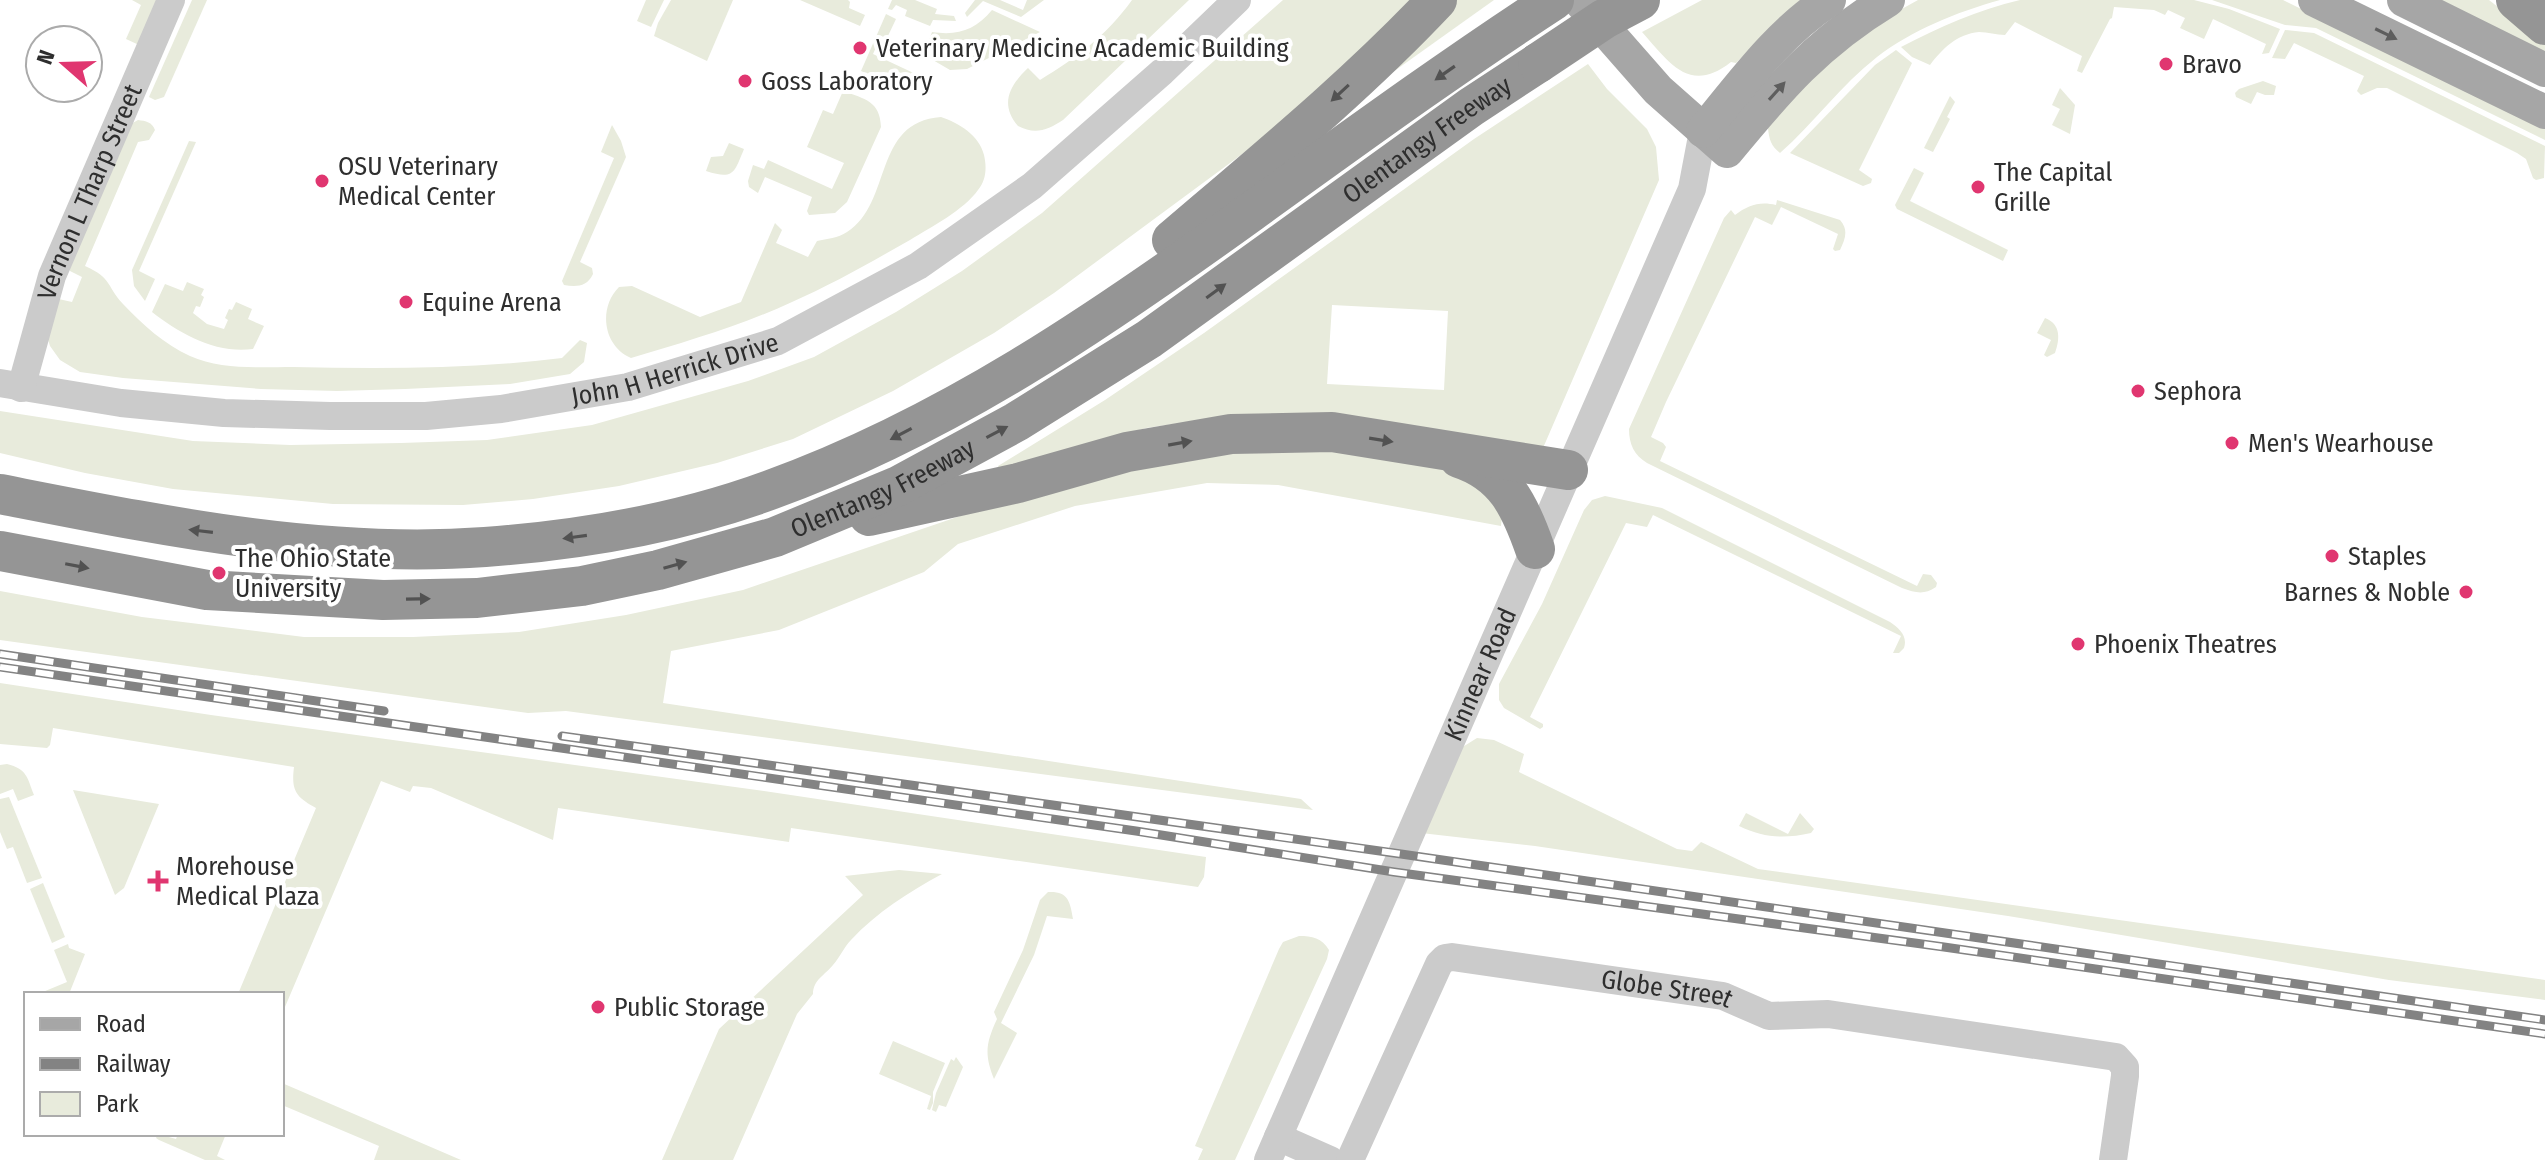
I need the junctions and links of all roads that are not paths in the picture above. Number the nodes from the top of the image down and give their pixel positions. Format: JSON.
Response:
{"nodes":[{"id":1,"x":171,"y":0,"type":"edge"},
{"id":2,"x":1237,"y":0,"type":"edge"},
{"id":3,"x":1437,"y":0,"type":"edge"},
{"id":4,"x":1554,"y":0,"type":"edge"},
{"id":5,"x":1579,"y":0,"type":"edge"},
{"id":6,"x":1640,"y":0,"type":"edge"},
{"id":7,"x":1829,"y":0,"type":"edge"},
{"id":8,"x":1888,"y":0,"type":"edge"},
{"id":9,"x":2315,"y":0,"type":"edge"},
{"id":10,"x":2404,"y":0,"type":"edge"},
{"id":11,"x":2516,"y":0,"type":"edge"},
{"id":12,"x":2545,"y":25,"type":"edge"},
{"id":13,"x":2545,"y":70,"type":"edge"},
{"id":14,"x":2545,"y":112,"type":"edge"},
{"id":15,"x":1715,"y":141,"type":"junction"},
{"id":16,"x":995,"y":384,"type":"junction"},
{"id":17,"x":11,"y":386,"type":"edge"},
{"id":18,"x":1429,"y":448,"type":"junction"},
{"id":19,"x":1568,"y":470,"type":"junction"},
{"id":20,"x":0,"y":494,"type":"edge"},
{"id":21,"x":775,"y":537,"type":"junction"},
{"id":22,"x":1535,"y":549,"type":"junction"},
{"id":23,"x":0,"y":551,"type":"edge"},
{"id":24,"x":1273,"y":1148,"type":"edge"},
{"id":25,"x":1330,"y":1160,"type":"edge"},
{"id":26,"x":1350,"y":1160,"type":"edge"},
{"id":27,"x":2113,"y":1160,"type":"edge"}],
"edges":[{"from":1,"to":17,"type":"street","name":"Vernon L Tharp Street"},
{"from":2,"to":17,"type":"street","name":"John H Herrick Drive"},
{"from":3,"to":16,"type":"highway","one_way":true},
{"from":4,"to":16,"type":"highway","name":"Olentangy Freeway","one_way":true},
{"from":5,"to":15,"type":"main road"},
{"from":21,"to":6,"type":"highway","name":"Olentangy Freeway","one_way":true,"bridge":true},
{"from":7,"to":15,"type":"main road"},
{"from":15,"to":8,"type":"main road","one_way":true},
{"from":9,"to":14,"type":"main road","one_way":true},
{"from":10,"to":13,"type":"main road"},
{"from":11,"to":12,"type":"highway"},
{"from":15,"to":19,"type":"street","name":"Kinnear Road"},
{"from":16,"to":20,"type":"highway","name":"Olentangy Freeway","one_way":true},
{"from":18,"to":19,"type":"highway"},
{"from":21,"to":18,"type":"highway","one_way":true},
{"from":18,"to":22,"type":"highway"},
{"from":19,"to":22,"type":"street","name":"Kinnear Road"},
{"from":23,"to":21,"type":"highway","name":"Olentangy Freeway","one_way":true},
{"from":22,"to":24,"type":"street","name":"Kinnear Road"},
{"from":24,"to":25,"type":"street"},
{"from":26,"to":27,"type":"street","name":"Globe Street"}]}
